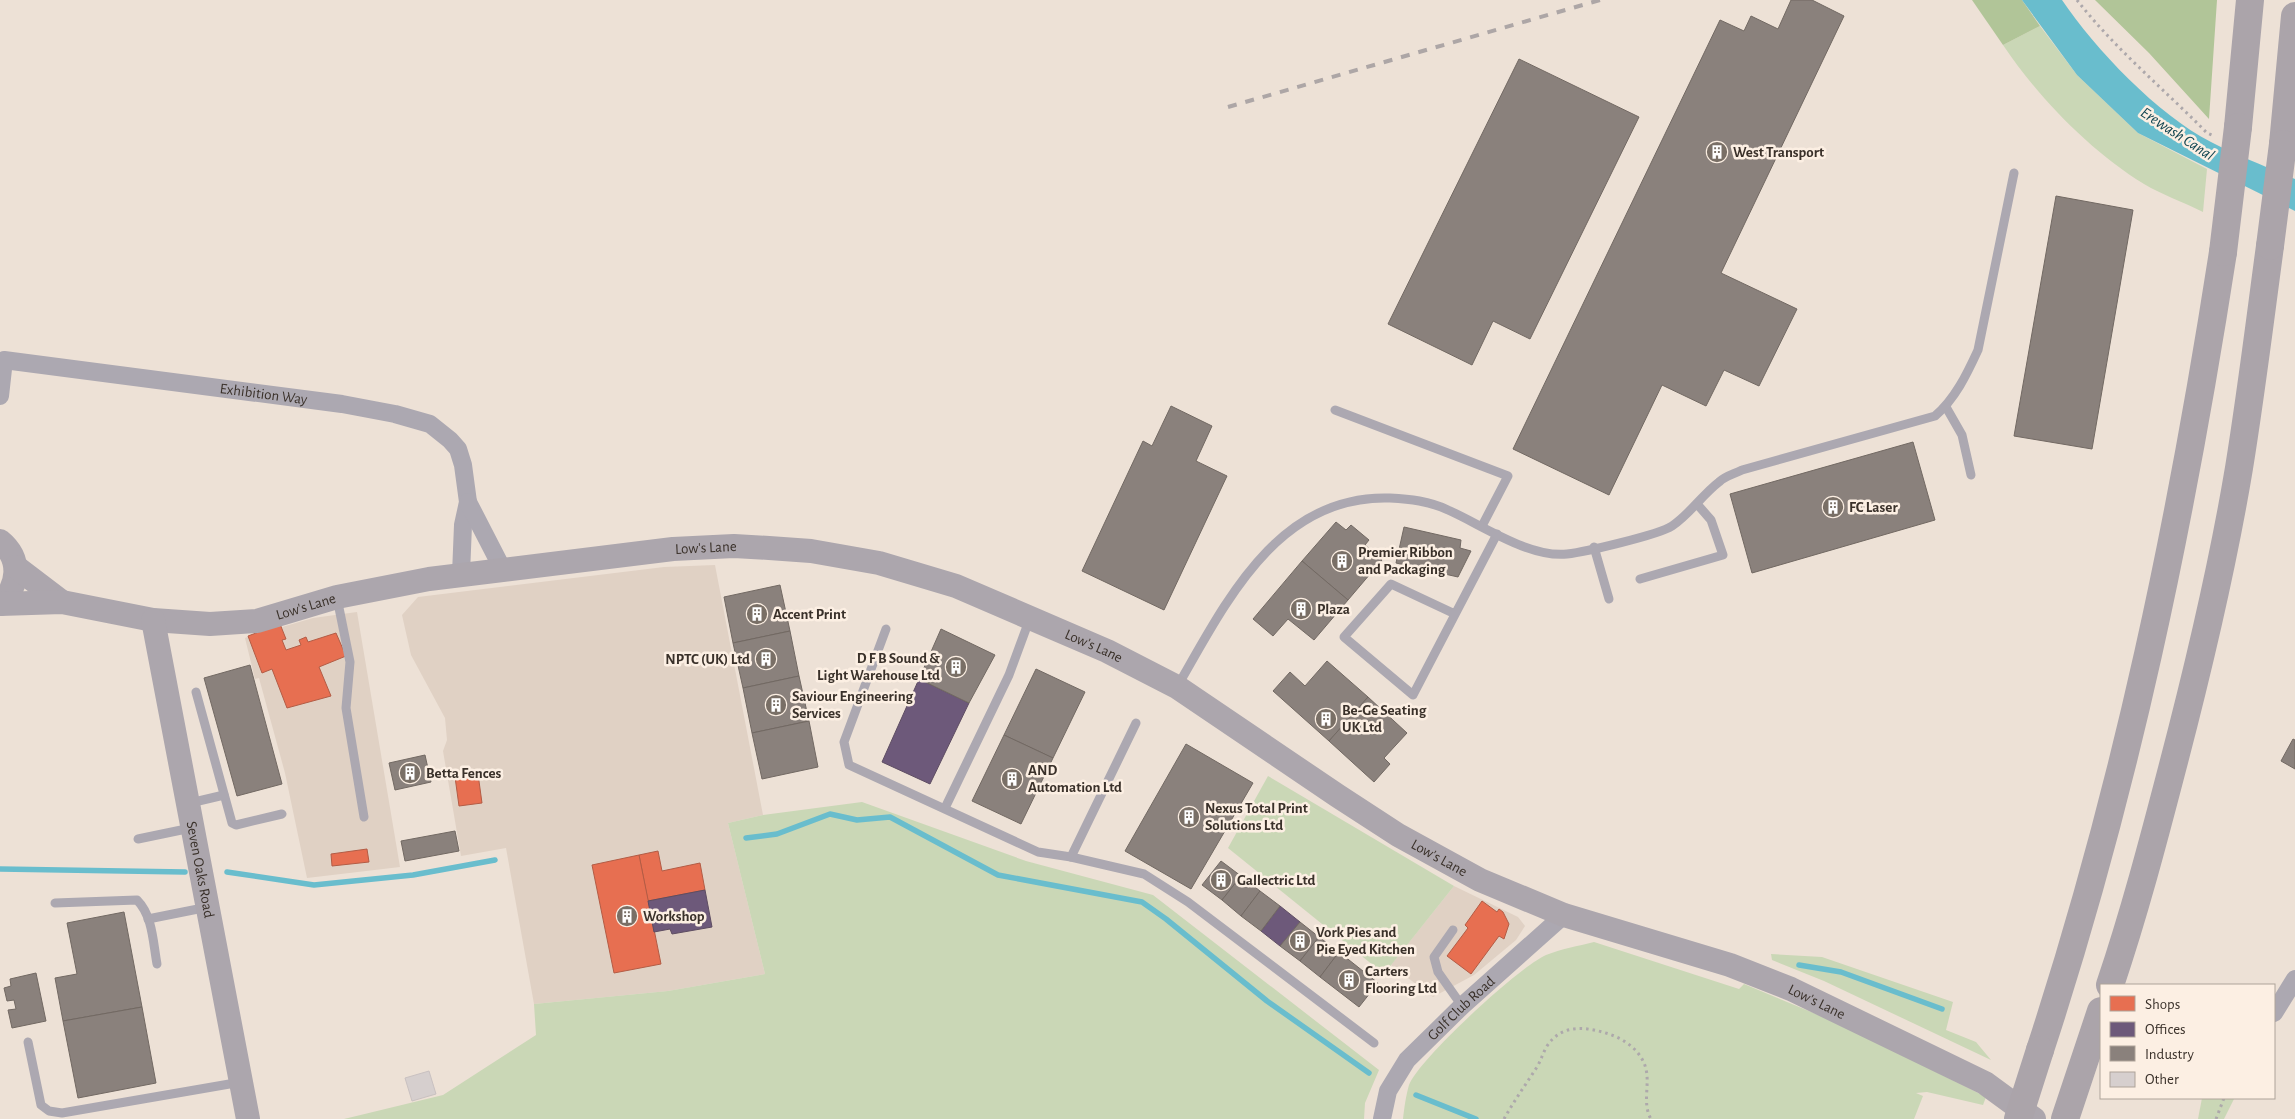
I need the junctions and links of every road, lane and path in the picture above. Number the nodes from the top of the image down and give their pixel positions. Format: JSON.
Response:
{"nodes":[{"id":1,"x":2077,"y":0,"type":"edge"},
{"id":2,"x":2250,"y":0,"type":"edge"},
{"id":3,"x":2295,"y":16,"type":"edge"},
{"id":4,"x":2227,"y":132,"type":"junction"},
{"id":5,"x":2014,"y":173,"type":"dead end"},
{"id":6,"x":0,"y":396,"type":"edge"},
{"id":7,"x":1946,"y":407,"type":"junction"},
{"id":8,"x":1335,"y":410,"type":"dead end"},
{"id":9,"x":1971,"y":475,"type":"dead end"},
{"id":10,"x":468,"y":502,"type":"junction"},
{"id":11,"x":1697,"y":504,"type":"junction"},
{"id":12,"x":1482,"y":526,"type":"junction"},
{"id":13,"x":1497,"y":534,"type":"junction"},
{"id":14,"x":2,"y":538,"type":"edge"},
{"id":15,"x":1594,"y":547,"type":"junction"},
{"id":16,"x":16,"y":568,"type":"junction"},
{"id":17,"x":503,"y":570,"type":"junction"},
{"id":18,"x":462,"y":574,"type":"junction"},
{"id":19,"x":1640,"y":579,"type":"dead end"},
{"id":20,"x":337,"y":597,"type":"junction"},
{"id":21,"x":1609,"y":599,"type":"dead end"},
{"id":22,"x":62,"y":602,"type":"junction"},
{"id":23,"x":0,"y":604,"type":"edge"},
{"id":24,"x":1455,"y":614,"type":"junction"},
{"id":25,"x":1030,"y":618,"type":"junction"},
{"id":26,"x":154,"y":620,"type":"junction"},
{"id":27,"x":886,"y":629,"type":"dead end"},
{"id":28,"x":1177,"y":688,"type":"junction"},
{"id":29,"x":196,"y":692,"type":"dead end"},
{"id":30,"x":1136,"y":723,"type":"dead end"},
{"id":31,"x":224,"y":795,"type":"junction"},
{"id":32,"x":188,"y":804,"type":"junction"},
{"id":33,"x":945,"y":808,"type":"junction"},
{"id":34,"x":282,"y":814,"type":"dead end"},
{"id":35,"x":364,"y":817,"type":"dead end"},
{"id":36,"x":193,"y":828,"type":"junction"},
{"id":37,"x":138,"y":840,"type":"dead end"},
{"id":38,"x":1071,"y":857,"type":"junction"},
{"id":39,"x":55,"y":903,"type":"dead end"},
{"id":40,"x":208,"y":907,"type":"junction"},
{"id":41,"x":1564,"y":915,"type":"junction"},
{"id":42,"x":148,"y":919,"type":"junction"},
{"id":43,"x":1453,"y":930,"type":"dead end"},
{"id":44,"x":157,"y":964,"type":"dead end"},
{"id":45,"x":2295,"y":979,"type":"edge"},
{"id":46,"x":2110,"y":984,"type":"edge"},
{"id":47,"x":1462,"y":1006,"type":"junction"},
{"id":48,"x":2275,"y":1011,"type":"edge"},
{"id":49,"x":2100,"y":1014,"type":"edge"},
{"id":50,"x":28,"y":1042,"type":"dead end"},
{"id":51,"x":1374,"y":1043,"type":"dead end"},
{"id":52,"x":241,"y":1082,"type":"junction"},
{"id":53,"x":2224,"y":1099,"type":"edge"},
{"id":54,"x":248,"y":1119,"type":"edge"},
{"id":55,"x":1382,"y":1119,"type":"edge"},
{"id":56,"x":1504,"y":1119,"type":"edge"},
{"id":57,"x":1651,"y":1119,"type":"edge"},
{"id":58,"x":2018,"y":1119,"type":"edge"},
{"id":59,"x":2034,"y":1119,"type":"edge"},
{"id":60,"x":2065,"y":1119,"type":"edge"},
{"id":61,"x":2216,"y":1119,"type":"edge"}],
"edges":[{"from":1,"to":4,"type":"path"},
{"from":2,"to":4,"type":"highway"},
{"from":3,"to":46,"type":"highway","bridge":true},
{"from":4,"to":58,"type":"highway","bridge":true},
{"from":5,"to":7,"type":"lane"},
{"from":6,"to":10,"type":"street","name":"Exhibition Way"},
{"from":7,"to":9,"type":"lane"},
{"from":7,"to":11,"type":"lane"},
{"from":8,"to":12,"type":"lane"},
{"from":10,"to":17,"type":"street","name":"Exhibition Way"},
{"from":10,"to":18,"type":"street","name":"Exhibition Way"},
{"from":11,"to":15,"type":"lane"},
{"from":11,"to":19,"type":"lane"},
{"from":12,"to":13,"type":"lane"},
{"from":12,"to":28,"type":"lane"},
{"from":13,"to":15,"type":"lane"},
{"from":13,"to":24,"type":"lane"},
{"from":14,"to":16,"type":"street","name":"Low's Lane"},
{"from":15,"to":21,"type":"lane"},
{"from":16,"to":22,"type":"street","name":"Low's Lane"},
{"from":16,"to":23,"type":"street","name":"Low's Lane"},
{"from":17,"to":18,"type":"street","name":"Low's Lane"},
{"from":17,"to":25,"type":"street","name":"Low's Lane"},
{"from":18,"to":20,"type":"street","name":"Low's Lane"},
{"from":20,"to":26,"type":"street","name":"Low's Lane"},
{"from":20,"to":35,"type":"lane"},
{"from":22,"to":23,"type":"street","name":"Low's Lane"},
{"from":22,"to":26,"type":"street","name":"Low's Lane"},
{"from":24,"to":24,"type":"lane"},
{"from":25,"to":28,"type":"street","name":"Low's Lane"},
{"from":25,"to":33,"type":"lane"},
{"from":26,"to":32,"type":"street","name":"Seven Oaks Road"},
{"from":27,"to":33,"type":"lane"},
{"from":28,"to":41,"type":"street","name":"Low's Lane"},
{"from":29,"to":31,"type":"lane"},
{"from":30,"to":38,"type":"lane"},
{"from":31,"to":32,"type":"lane"},
{"from":31,"to":34,"type":"lane"},
{"from":32,"to":36,"type":"street","name":"Seven Oaks Road"},
{"from":33,"to":38,"type":"lane"},
{"from":36,"to":37,"type":"lane"},
{"from":36,"to":40,"type":"street","name":"Seven Oaks Road"},
{"from":38,"to":51,"type":"lane"},
{"from":39,"to":42,"type":"lane"},
{"from":40,"to":42,"type":"lane"},
{"from":40,"to":52,"type":"street","name":"Seven Oaks Road"},
{"from":41,"to":47,"type":"street","name":"Golf Club Road"},
{"from":41,"to":59,"type":"street","name":"Low's Lane"},
{"from":42,"to":44,"type":"lane"},
{"from":43,"to":47,"type":"lane"},
{"from":45,"to":48,"type":"street"},
{"from":47,"to":55,"type":"street","name":"Golf Club Road"},
{"from":49,"to":60,"type":"highway"},
{"from":50,"to":52,"type":"lane"},
{"from":52,"to":54,"type":"street","name":"Seven Oaks Road"},
{"from":53,"to":61,"type":"path"},
{"from":56,"to":57,"type":"path"}]}
